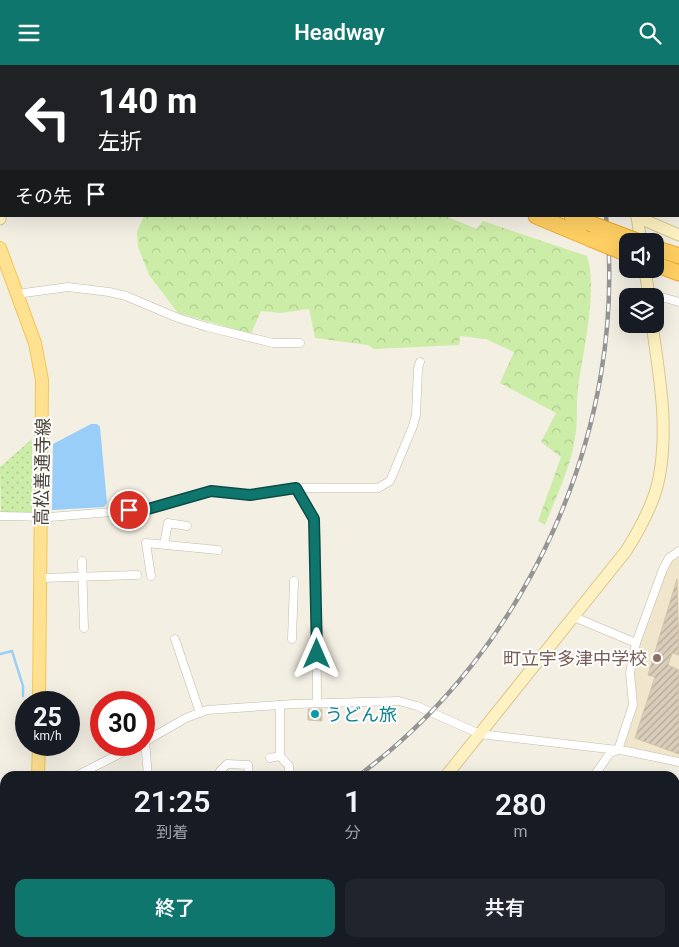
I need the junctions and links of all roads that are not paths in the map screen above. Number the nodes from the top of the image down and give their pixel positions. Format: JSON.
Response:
{"nodes":[{"id":1,"x":538,"y":217,"type":"edge"},
{"id":2,"x":574,"y":217,"type":"edge"},
{"id":3,"x":637,"y":217,"type":"edge"},
{"id":4,"x":620,"y":233,"type":"edge"},
{"id":5,"x":638,"y":233,"type":"edge"},
{"id":6,"x":679,"y":235,"type":"edge"},
{"id":7,"x":0,"y":248,"type":"edge"},
{"id":8,"x":619,"y":250,"type":"edge"},
{"id":9,"x":664,"y":251,"type":"edge"},
{"id":10,"x":679,"y":256,"type":"edge"},
{"id":11,"x":664,"y":270,"type":"edge"},
{"id":12,"x":679,"y":273,"type":"edge"},
{"id":13,"x":18,"y":296,"type":"junction"},
{"id":14,"x":664,"y":298,"type":"edge"},
{"id":15,"x":679,"y":302,"type":"edge"},
{"id":16,"x":653,"y":333,"type":"edge"},
{"id":17,"x":300,"y":343,"type":"dead end"},
{"id":18,"x":420,"y":362,"type":"dead end"},
{"id":19,"x":296,"y":488,"type":"junction"},
{"id":20,"x":0,"y":516,"type":"edge"},
{"id":21,"x":41,"y":517,"type":"junction"},
{"id":22,"x":187,"y":526,"type":"dead end"},
{"id":23,"x":164,"y":544,"type":"junction"},
{"id":24,"x":218,"y":550,"type":"dead end"},
{"id":25,"x":679,"y":551,"type":"edge"},
{"id":26,"x":82,"y":561,"type":"dead end"},
{"id":27,"x":137,"y":575,"type":"dead end"},
{"id":28,"x":82,"y":576,"type":"junction"},
{"id":29,"x":150,"y":576,"type":"dead end"},
{"id":30,"x":40,"y":578,"type":"junction"},
{"id":31,"x":294,"y":581,"type":"dead end"},
{"id":32,"x":284,"y":597,"type":"dead end"},
{"id":33,"x":293,"y":597,"type":"junction"},
{"id":34,"x":574,"y":617,"type":"junction"},
{"id":35,"x":84,"y":628,"type":"dead end"},
{"id":36,"x":175,"y":639,"type":"dead end"},
{"id":37,"x":292,"y":639,"type":"dead end"},
{"id":38,"x":636,"y":643,"type":"junction"},
{"id":39,"x":39,"y":691,"type":"edge"},
{"id":40,"x":316,"y":703,"type":"junction"},
{"id":41,"x":280,"y":705,"type":"junction"},
{"id":42,"x":200,"y":713,"type":"junction"},
{"id":43,"x":480,"y":734,"type":"junction"},
{"id":44,"x":155,"y":736,"type":"edge"},
{"id":45,"x":618,"y":750,"type":"junction"},
{"id":46,"x":39,"y":756,"type":"edge"},
{"id":47,"x":115,"y":756,"type":"edge"},
{"id":48,"x":146,"y":756,"type":"edge"},
{"id":49,"x":280,"y":756,"type":"junction"},
{"id":50,"x":270,"y":758,"type":"dead end"},
{"id":51,"x":679,"y":763,"type":"edge"},
{"id":52,"x":38,"y":771,"type":"edge"},
{"id":53,"x":86,"y":771,"type":"edge"},
{"id":54,"x":148,"y":771,"type":"edge"},
{"id":55,"x":220,"y":771,"type":"edge"},
{"id":56,"x":249,"y":771,"type":"edge"},
{"id":57,"x":289,"y":771,"type":"edge"},
{"id":58,"x":450,"y":771,"type":"edge"},
{"id":59,"x":597,"y":771,"type":"edge"}],
"edges":[{"from":1,"to":8,"type":"highway","bridge":true},
{"from":2,"to":4,"type":"highway","bridge":true},
{"from":3,"to":5,"type":"street"},
{"from":3,"to":6,"type":"street"},
{"from":7,"to":13,"type":"main road","name":"高松善通寺線"},
{"from":9,"to":10,"type":"highway"},
{"from":11,"to":12,"type":"highway"},
{"from":13,"to":17,"type":"street"},
{"from":13,"to":21,"type":"main road","name":"高松善通寺線"},
{"from":14,"to":15,"type":"street"},
{"from":16,"to":34,"type":"street"},
{"from":18,"to":19,"type":"street"},
{"from":19,"to":21,"type":"street"},
{"from":19,"to":40,"type":"street"},
{"from":20,"to":21,"type":"street"},
{"from":21,"to":30,"type":"main road","name":"高松善通寺線"},
{"from":22,"to":23,"type":"street"},
{"from":23,"to":24,"type":"street"},
{"from":23,"to":29,"type":"street"},
{"from":25,"to":38,"type":"street"},
{"from":26,"to":28,"type":"street"},
{"from":27,"to":28,"type":"street"},
{"from":28,"to":30,"type":"street"},
{"from":28,"to":35,"type":"street"},
{"from":30,"to":39,"type":"main road","name":"高松善通寺線"},
{"from":31,"to":33,"type":"street"},
{"from":32,"to":33,"type":"street"},
{"from":33,"to":37,"type":"street"},
{"from":34,"to":38,"type":"street"},
{"from":34,"to":43,"type":"street"},
{"from":36,"to":42,"type":"street"},
{"from":38,"to":45,"type":"street"},
{"from":40,"to":41,"type":"street"},
{"from":40,"to":43,"type":"street"},
{"from":41,"to":42,"type":"street"},
{"from":41,"to":49,"type":"street"},
{"from":42,"to":44,"type":"street"},
{"from":43,"to":45,"type":"street"},
{"from":43,"to":58,"type":"street"},
{"from":45,"to":51,"type":"street"},
{"from":45,"to":59,"type":"street"},
{"from":46,"to":52,"type":"main road"},
{"from":47,"to":53,"type":"street"},
{"from":48,"to":54,"type":"street"},
{"from":49,"to":50,"type":"street"},
{"from":49,"to":57,"type":"street"},
{"from":55,"to":56,"type":"street"}]}
